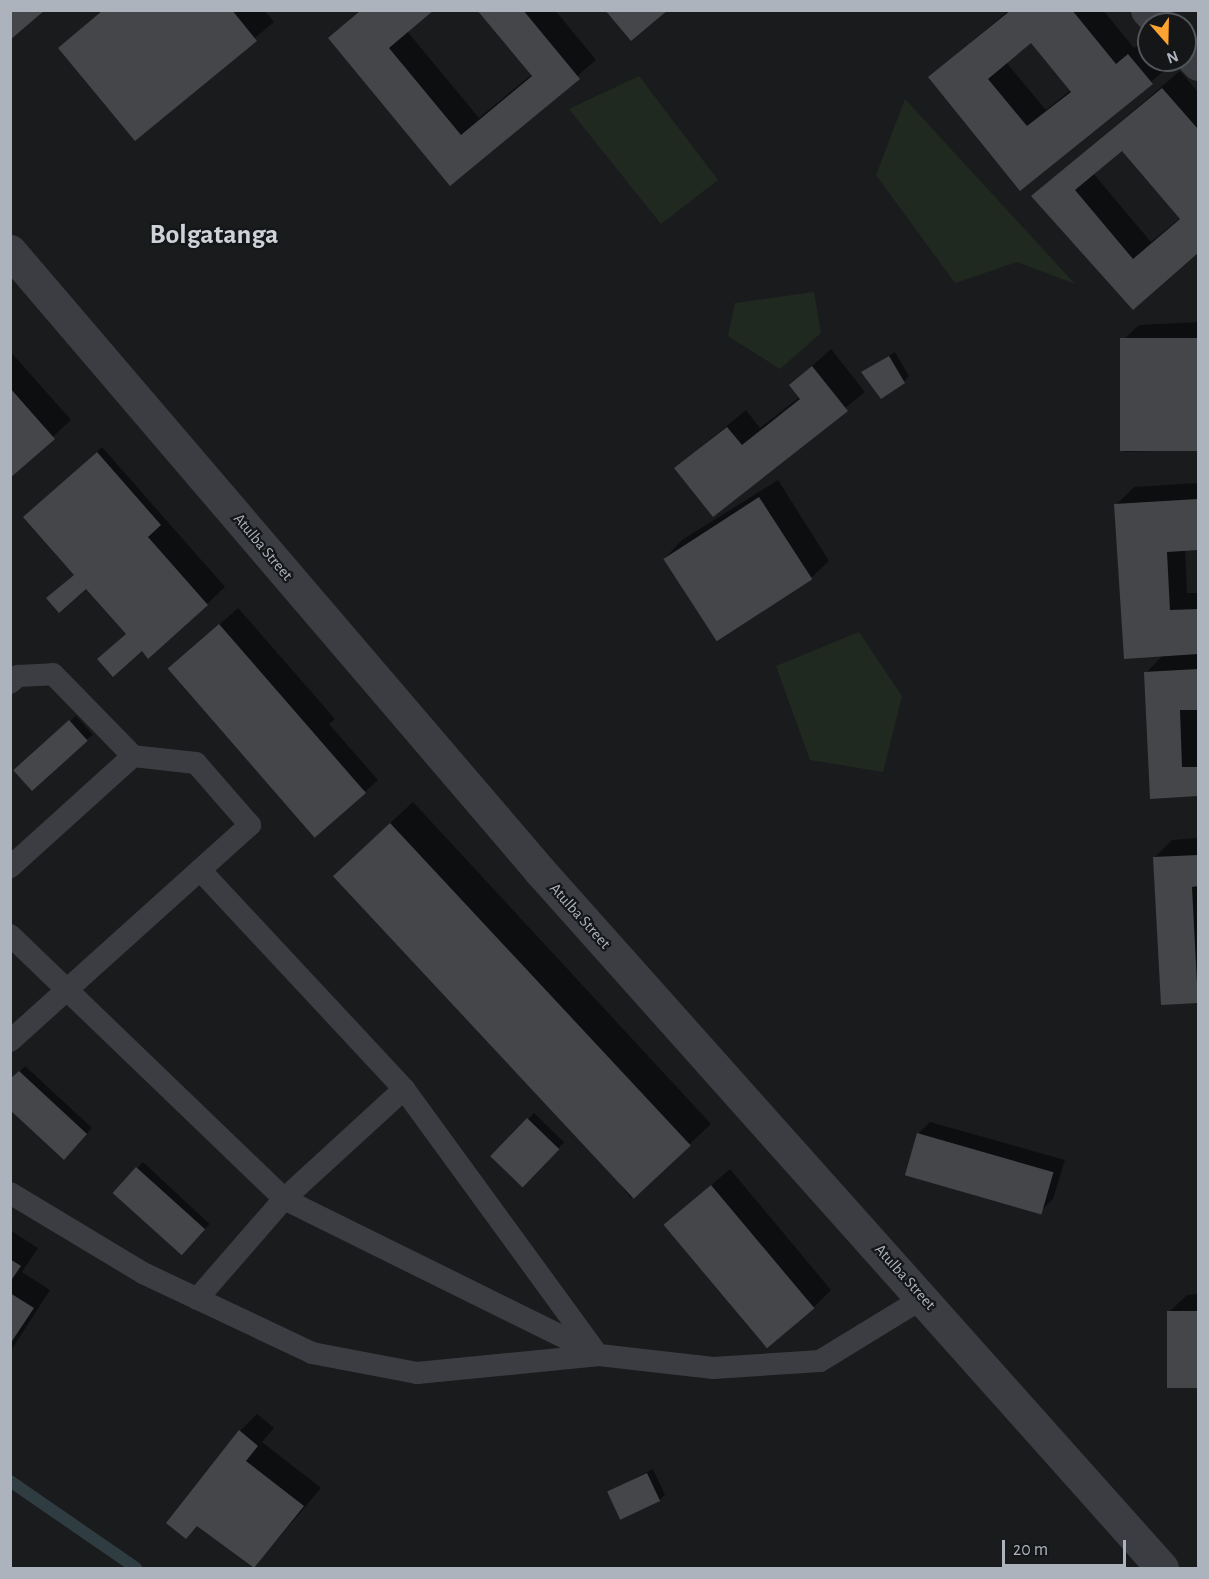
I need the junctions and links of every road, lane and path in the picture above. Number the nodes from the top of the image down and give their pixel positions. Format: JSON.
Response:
{"nodes":[{"id":1,"x":10,"y":251,"type":"edge"},
{"id":2,"x":13,"y":675,"type":"edge"},
{"id":3,"x":133,"y":756,"type":"junction"},
{"id":4,"x":10,"y":867,"type":"edge"},
{"id":5,"x":200,"y":870,"type":"junction"},
{"id":6,"x":10,"y":935,"type":"edge"},
{"id":7,"x":68,"y":990,"type":"junction"},
{"id":8,"x":10,"y":1041,"type":"edge"},
{"id":9,"x":404,"y":1089,"type":"junction"},
{"id":10,"x":10,"y":1194,"type":"edge"},
{"id":11,"x":284,"y":1199,"type":"junction"},
{"id":12,"x":923,"y":1298,"type":"junction"},
{"id":13,"x":197,"y":1299,"type":"junction"},
{"id":14,"x":599,"y":1356,"type":"junction"},
{"id":15,"x":1162,"y":1569,"type":"edge"}],
"edges":[{"from":1,"to":12,"type":"street","name":"Atulba Street"},
{"from":2,"to":3,"type":"lane"},
{"from":3,"to":4,"type":"lane"},
{"from":3,"to":5,"type":"lane"},
{"from":5,"to":7,"type":"lane"},
{"from":5,"to":9,"type":"lane"},
{"from":6,"to":7,"type":"lane"},
{"from":7,"to":8,"type":"lane"},
{"from":7,"to":11,"type":"lane"},
{"from":9,"to":11,"type":"lane"},
{"from":9,"to":14,"type":"lane"},
{"from":10,"to":13,"type":"lane"},
{"from":11,"to":13,"type":"lane"},
{"from":11,"to":14,"type":"lane"},
{"from":12,"to":14,"type":"lane"},
{"from":12,"to":15,"type":"street","name":"Atulba Street"},
{"from":13,"to":14,"type":"lane"}]}
